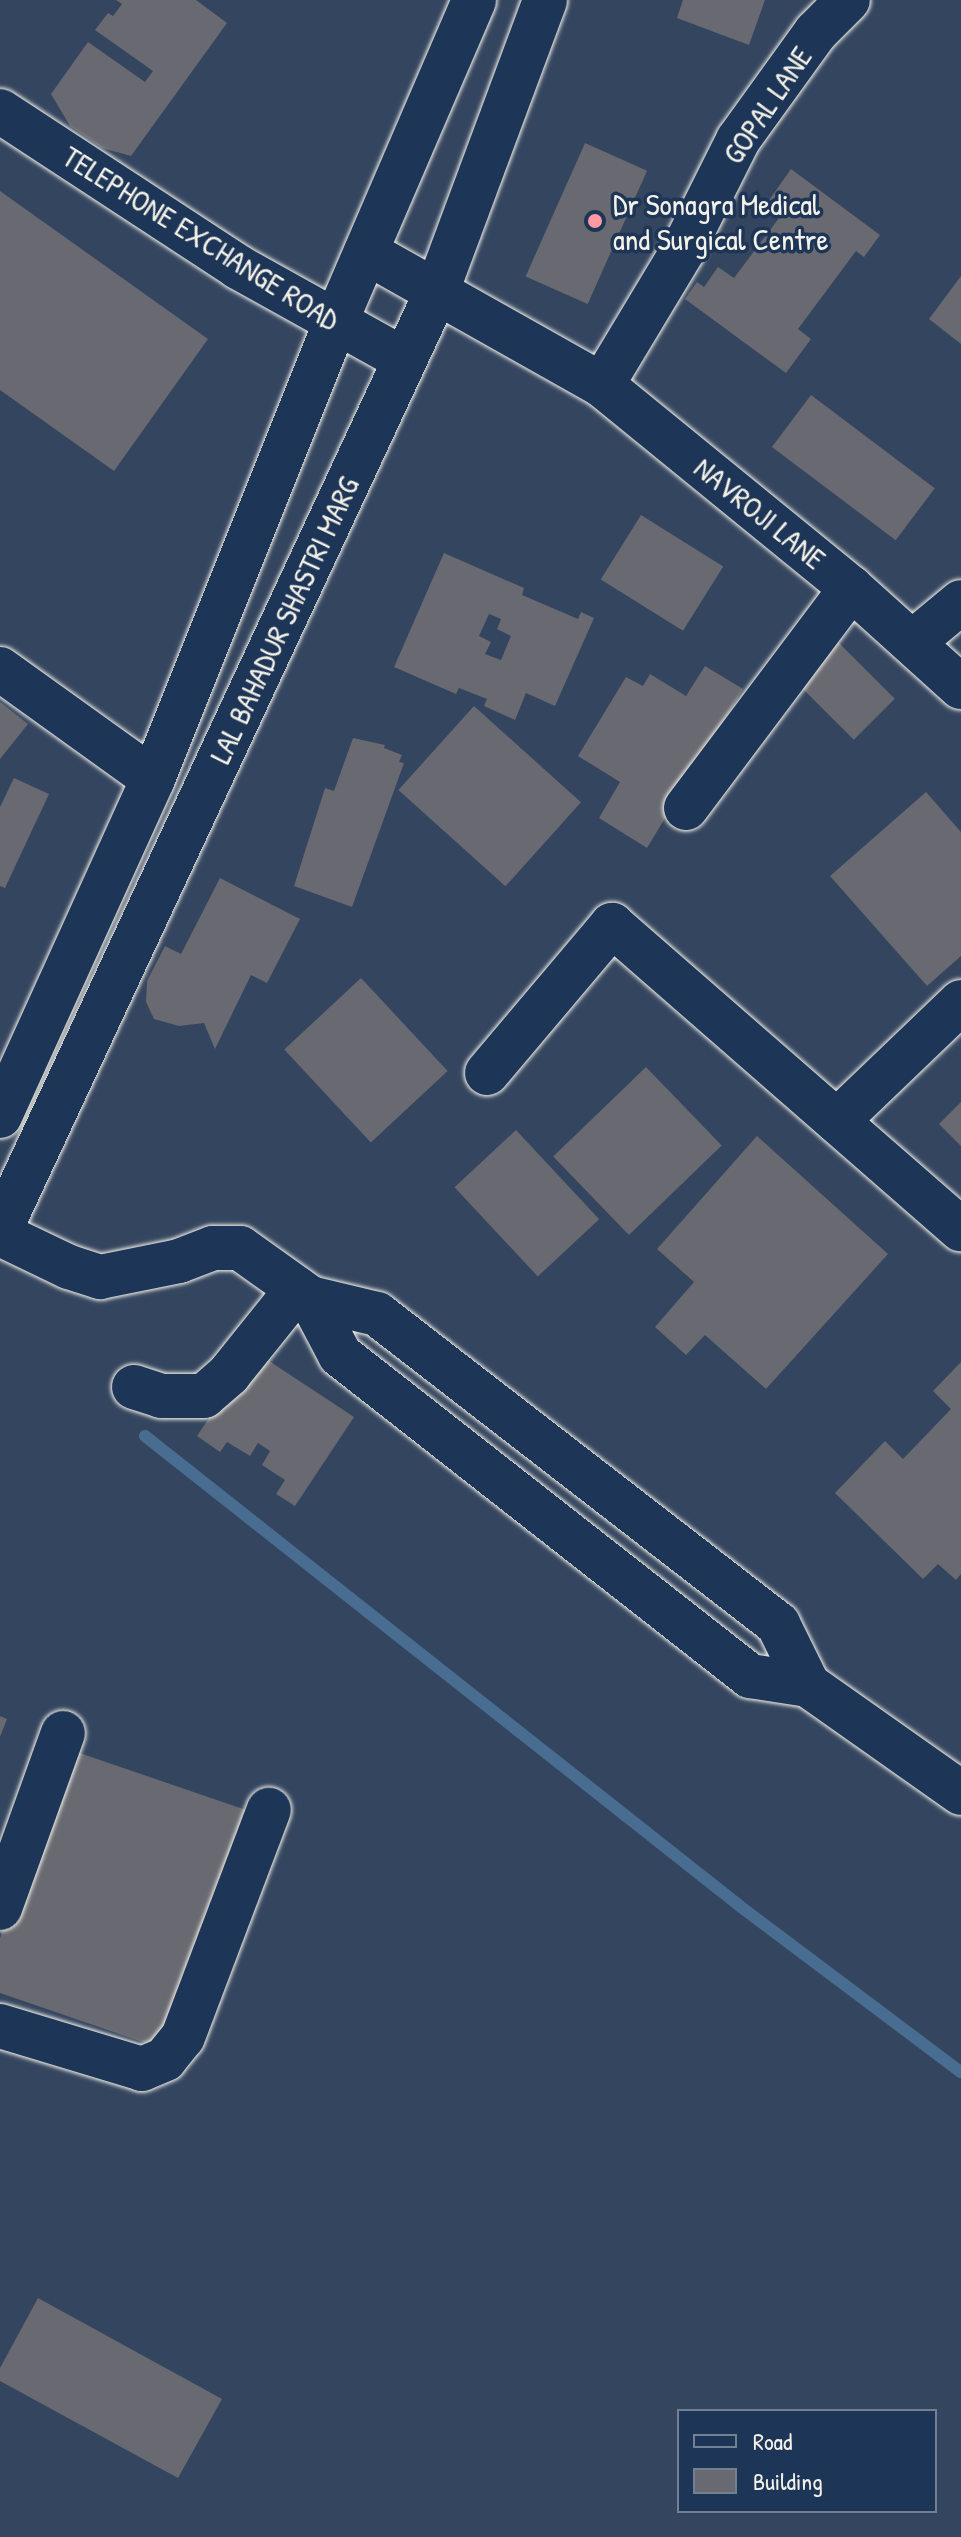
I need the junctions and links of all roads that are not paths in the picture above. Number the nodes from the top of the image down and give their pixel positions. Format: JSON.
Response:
{"nodes":[{"id":1,"x":474,"y":0,"type":"edge"},
{"id":2,"x":545,"y":0,"type":"edge"},
{"id":3,"x":848,"y":0,"type":"edge"},
{"id":4,"x":0,"y":111,"type":"edge"},
{"id":5,"x":366,"y":252,"type":"junction"},
{"id":6,"x":437,"y":291,"type":"junction"},
{"id":7,"x":336,"y":321,"type":"junction"},
{"id":8,"x":405,"y":360,"type":"junction"},
{"id":9,"x":602,"y":385,"type":"junction"},
{"id":10,"x":851,"y":588,"type":"junction"},
{"id":11,"x":961,"y":602,"type":"edge"},
{"id":12,"x":913,"y":642,"type":"junction"},
{"id":13,"x":0,"y":669,"type":"edge"},
{"id":14,"x":961,"y":687,"type":"edge"},
{"id":15,"x":153,"y":779,"type":"junction"},
{"id":16,"x":686,"y":808,"type":"dead end"},
{"id":17,"x":961,"y":1002,"type":"edge"},
{"id":18,"x":487,"y":1073,"type":"dead end"},
{"id":19,"x":0,"y":1116,"type":"edge"},
{"id":20,"x":837,"y":1121,"type":"junction"},
{"id":21,"x":961,"y":1229,"type":"edge"},
{"id":22,"x":0,"y":1232,"type":"edge"},
{"id":23,"x":304,"y":1294,"type":"junction"},
{"id":24,"x":409,"y":1339,"type":"junction"},
{"id":25,"x":376,"y":1383,"type":"junction"},
{"id":26,"x":134,"y":1387,"type":"dead end"},
{"id":27,"x":545,"y":1444,"type":"junction"},
{"id":28,"x":509,"y":1487,"type":"junction"},
{"id":29,"x":808,"y":1685,"type":"junction"},
{"id":30,"x":63,"y":1733,"type":"dead end"},
{"id":31,"x":961,"y":1793,"type":"edge"},
{"id":32,"x":269,"y":1810,"type":"dead end"},
{"id":33,"x":0,"y":1908,"type":"edge"},
{"id":34,"x":0,"y":2026,"type":"edge"}],
"edges":[{"from":1,"to":5,"type":"street","name":"LAL BAHADUR SHASTRI MARG"},
{"from":2,"to":6,"type":"street","name":"LAL BAHADUR SHASTRI MARG"},
{"from":3,"to":9,"type":"street","name":"GOPAL LANE"},
{"from":4,"to":7,"type":"street","name":"TELEPHONE EXCHANGE ROAD"},
{"from":5,"to":6,"type":"street","name":"NAVROJI LANE"},
{"from":5,"to":7,"type":"street","name":"LAL BAHADUR SHASTRI MARG"},
{"from":6,"to":8,"type":"street","name":"LAL BAHADUR SHASTRI MARG"},
{"from":6,"to":9,"type":"street","name":"NAVROJI LANE"},
{"from":7,"to":8,"type":"street","name":"TELEPHONE EXCHANGE ROAD"},
{"from":7,"to":15,"type":"street","name":"LAL BAHADUR SHASTRI MARG"},
{"from":8,"to":22,"type":"street","name":"LAL BAHADUR SHASTRI MARG"},
{"from":9,"to":10,"type":"street","name":"NAVROJI LANE"},
{"from":10,"to":12,"type":"street"},
{"from":10,"to":16,"type":"street","name":"NAVROJI LANE"},
{"from":11,"to":12,"type":"street"},
{"from":12,"to":14,"type":"street"},
{"from":13,"to":15,"type":"street"},
{"from":15,"to":19,"type":"street","name":"LAL BAHADUR SHASTRI MARG"},
{"from":17,"to":20,"type":"street"},
{"from":18,"to":20,"type":"street"},
{"from":20,"to":21,"type":"street"},
{"from":22,"to":23,"type":"street"},
{"from":23,"to":24,"type":"street"},
{"from":23,"to":25,"type":"street"},
{"from":23,"to":26,"type":"street"},
{"from":24,"to":25,"type":"street"},
{"from":24,"to":27,"type":"street"},
{"from":25,"to":28,"type":"street"},
{"from":27,"to":28,"type":"street"},
{"from":27,"to":29,"type":"street"},
{"from":28,"to":29,"type":"street"},
{"from":29,"to":31,"type":"street"},
{"from":30,"to":33,"type":"street"},
{"from":32,"to":34,"type":"street"}]}
